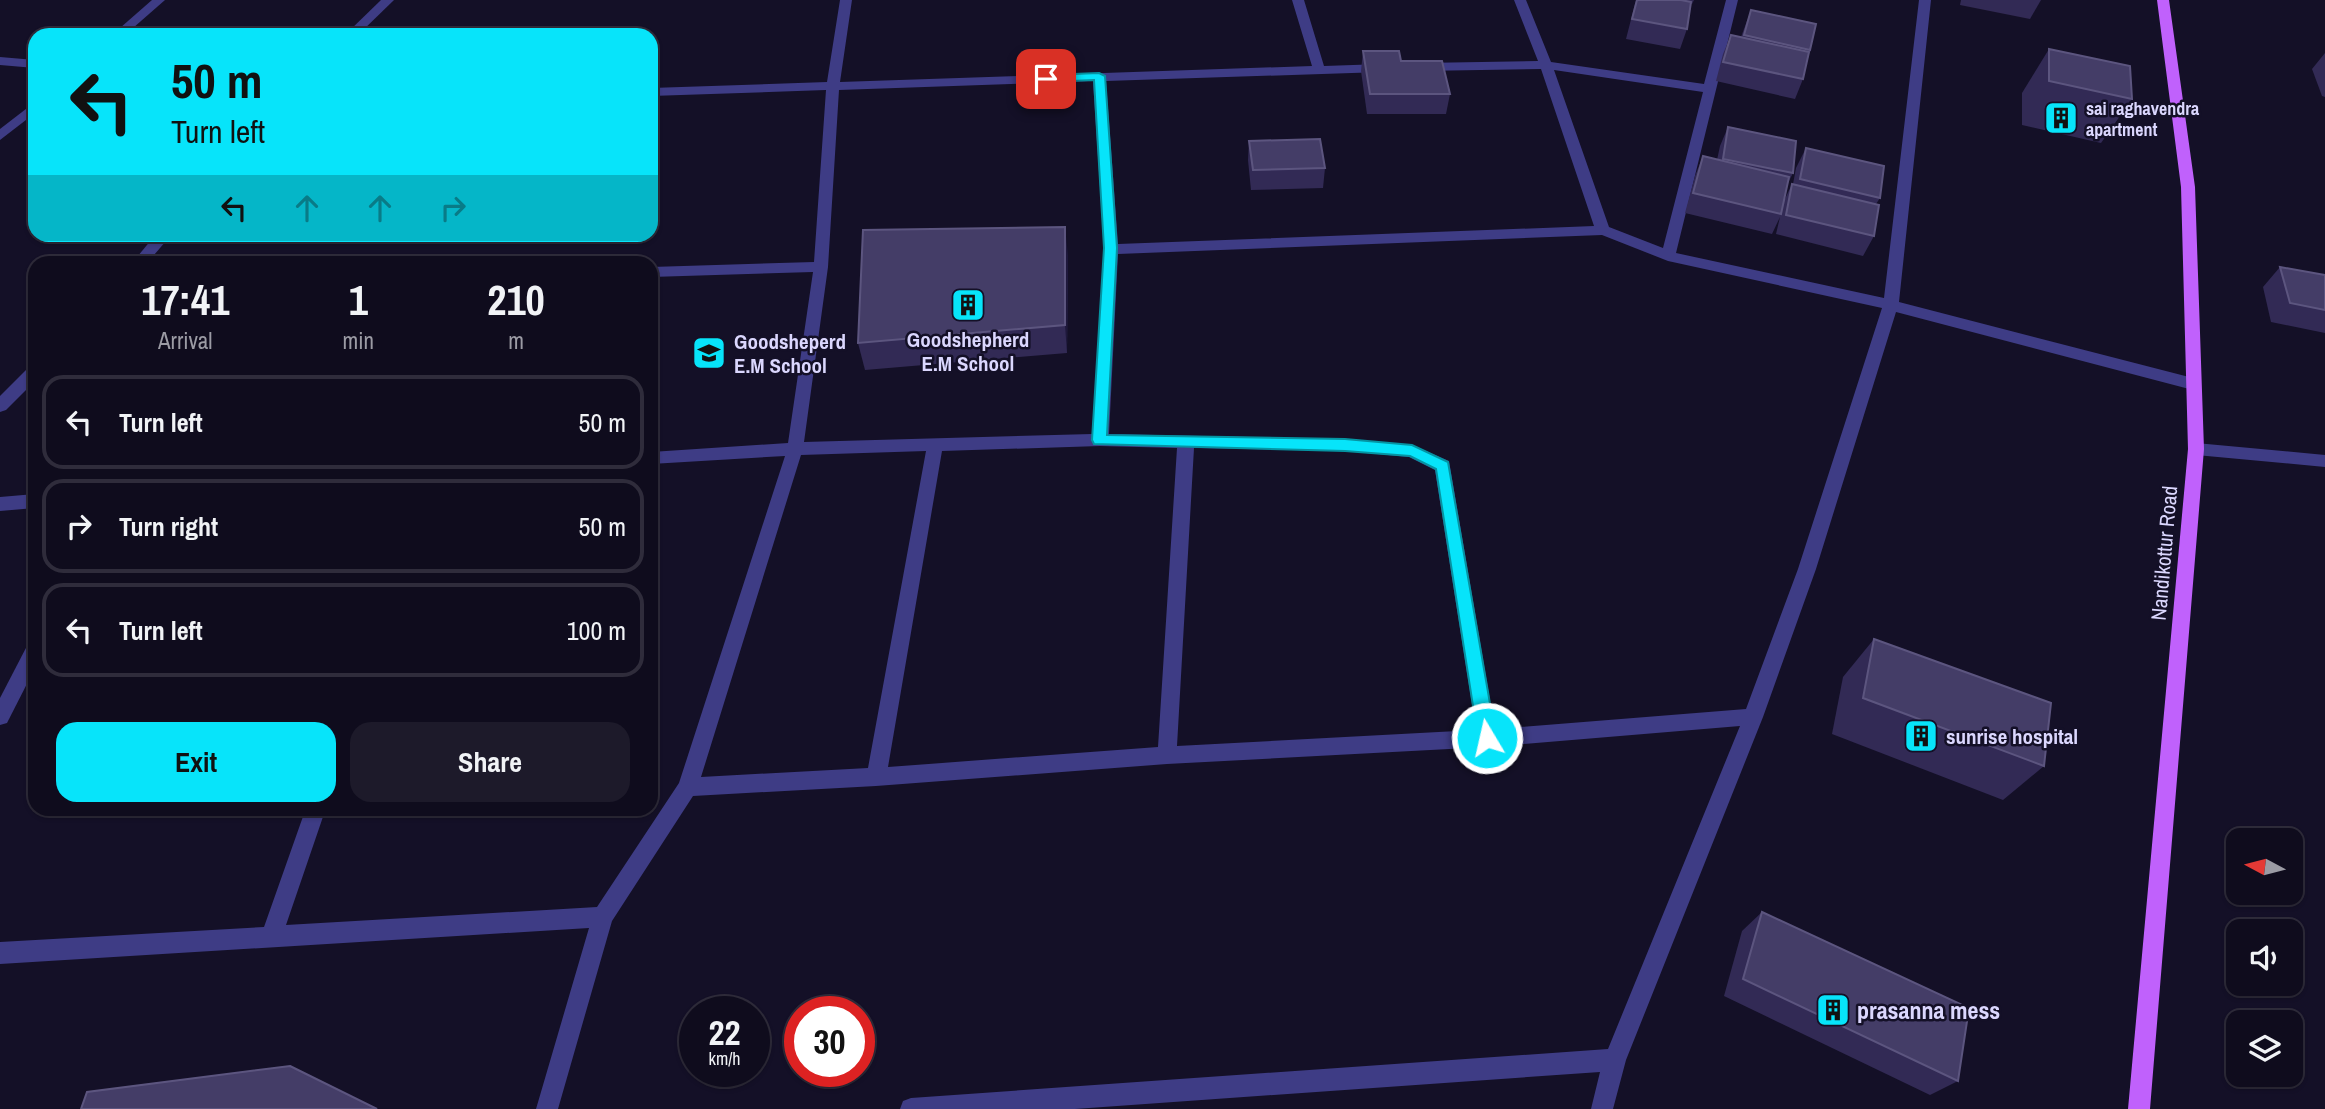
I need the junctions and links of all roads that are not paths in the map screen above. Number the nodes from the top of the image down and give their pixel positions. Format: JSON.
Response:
{"nodes":[{"id":1,"x":159,"y":0,"type":"edge"},
{"id":2,"x":388,"y":0,"type":"edge"},
{"id":3,"x":846,"y":0,"type":"edge"},
{"id":4,"x":1298,"y":0,"type":"edge"},
{"id":5,"x":1520,"y":0,"type":"edge"},
{"id":6,"x":1731,"y":0,"type":"edge"},
{"id":7,"x":1925,"y":0,"type":"edge"},
{"id":8,"x":2163,"y":0,"type":"edge"},
{"id":9,"x":126,"y":28,"type":"edge"},
{"id":10,"x":358,"y":28,"type":"edge"},
{"id":11,"x":0,"y":61,"type":"edge"},
{"id":12,"x":28,"y":63,"type":"edge"},
{"id":13,"x":1546,"y":65,"type":"junction"},
{"id":14,"x":1319,"y":69,"type":"junction"},
{"id":15,"x":1099,"y":76,"type":"junction"},
{"id":16,"x":833,"y":87,"type":"junction"},
{"id":17,"x":1709,"y":89,"type":"junction"},
{"id":18,"x":658,"y":92,"type":"edge"},
{"id":19,"x":28,"y":112,"type":"edge"},
{"id":20,"x":0,"y":136,"type":"edge"},
{"id":21,"x":1603,"y":230,"type":"junction"},
{"id":22,"x":158,"y":242,"type":"edge"},
{"id":23,"x":1111,"y":248,"type":"junction"},
{"id":24,"x":145,"y":256,"type":"edge"},
{"id":25,"x":1668,"y":256,"type":"junction"},
{"id":26,"x":821,"y":267,"type":"junction"},
{"id":27,"x":658,"y":272,"type":"edge"},
{"id":28,"x":1891,"y":305,"type":"junction"},
{"id":29,"x":28,"y":378,"type":"edge"},
{"id":30,"x":2193,"y":384,"type":"junction"},
{"id":31,"x":0,"y":406,"type":"edge"},
{"id":32,"x":1100,"y":440,"type":"junction"},
{"id":33,"x":1186,"y":442,"type":"junction"},
{"id":34,"x":935,"y":445,"type":"junction"},
{"id":35,"x":795,"y":449,"type":"junction"},
{"id":36,"x":2196,"y":449,"type":"junction"},
{"id":37,"x":658,"y":458,"type":"edge"},
{"id":38,"x":2325,"y":461,"type":"edge"},
{"id":39,"x":28,"y":501,"type":"edge"},
{"id":40,"x":0,"y":504,"type":"edge"},
{"id":41,"x":28,"y":663,"type":"edge"},
{"id":42,"x":0,"y":717,"type":"edge"},
{"id":43,"x":1753,"y":717,"type":"junction"},
{"id":44,"x":1487,"y":738,"type":"junction"},
{"id":45,"x":1167,"y":755,"type":"junction"},
{"id":46,"x":876,"y":777,"type":"junction"},
{"id":47,"x":688,"y":788,"type":"junction"},
{"id":48,"x":313,"y":816,"type":"edge"},
{"id":49,"x":603,"y":917,"type":"junction"},
{"id":50,"x":271,"y":937,"type":"junction"},
{"id":51,"x":0,"y":953,"type":"edge"},
{"id":52,"x":1615,"y":1060,"type":"junction"},
{"id":53,"x":547,"y":1109,"type":"edge"},
{"id":54,"x":911,"y":1109,"type":"edge"},
{"id":55,"x":1602,"y":1109,"type":"edge"},
{"id":56,"x":2139,"y":1109,"type":"edge"}],
"edges":[{"from":1,"to":9,"type":"street"},
{"from":2,"to":10,"type":"street"},
{"from":3,"to":16,"type":"street"},
{"from":4,"to":14,"type":"street"},
{"from":5,"to":13,"type":"street"},
{"from":6,"to":17,"type":"street"},
{"from":7,"to":28,"type":"street"},
{"from":8,"to":30,"type":"main road","name":"Nandikottur Road"},
{"from":11,"to":12,"type":"street"},
{"from":13,"to":14,"type":"street"},
{"from":13,"to":17,"type":"street"},
{"from":13,"to":21,"type":"street"},
{"from":14,"to":15,"type":"street"},
{"from":15,"to":16,"type":"street"},
{"from":15,"to":23,"type":"street"},
{"from":16,"to":18,"type":"street"},
{"from":16,"to":26,"type":"street"},
{"from":17,"to":25,"type":"street"},
{"from":19,"to":20,"type":"street"},
{"from":21,"to":23,"type":"street"},
{"from":21,"to":25,"type":"street"},
{"from":22,"to":24,"type":"street"},
{"from":23,"to":32,"type":"street"},
{"from":25,"to":28,"type":"street"},
{"from":26,"to":27,"type":"street"},
{"from":26,"to":35,"type":"street"},
{"from":28,"to":30,"type":"street"},
{"from":28,"to":43,"type":"street"},
{"from":29,"to":31,"type":"street"},
{"from":30,"to":36,"type":"main road","name":"Nandikottur Road"},
{"from":32,"to":33,"type":"street"},
{"from":32,"to":34,"type":"street"},
{"from":33,"to":44,"type":"street"},
{"from":33,"to":45,"type":"street"},
{"from":34,"to":35,"type":"street"},
{"from":34,"to":46,"type":"street"},
{"from":35,"to":37,"type":"street"},
{"from":35,"to":47,"type":"street"},
{"from":36,"to":38,"type":"street"},
{"from":36,"to":56,"type":"main road","name":"Nandikottur Road"},
{"from":39,"to":40,"type":"street"},
{"from":41,"to":42,"type":"street"},
{"from":43,"to":44,"type":"street"},
{"from":43,"to":52,"type":"street"},
{"from":44,"to":45,"type":"street"},
{"from":45,"to":46,"type":"street"},
{"from":46,"to":47,"type":"street"},
{"from":47,"to":49,"type":"street"},
{"from":48,"to":50,"type":"street"},
{"from":49,"to":50,"type":"street"},
{"from":49,"to":53,"type":"street"},
{"from":50,"to":51,"type":"street"},
{"from":52,"to":54,"type":"street"},
{"from":52,"to":55,"type":"street"}]}
